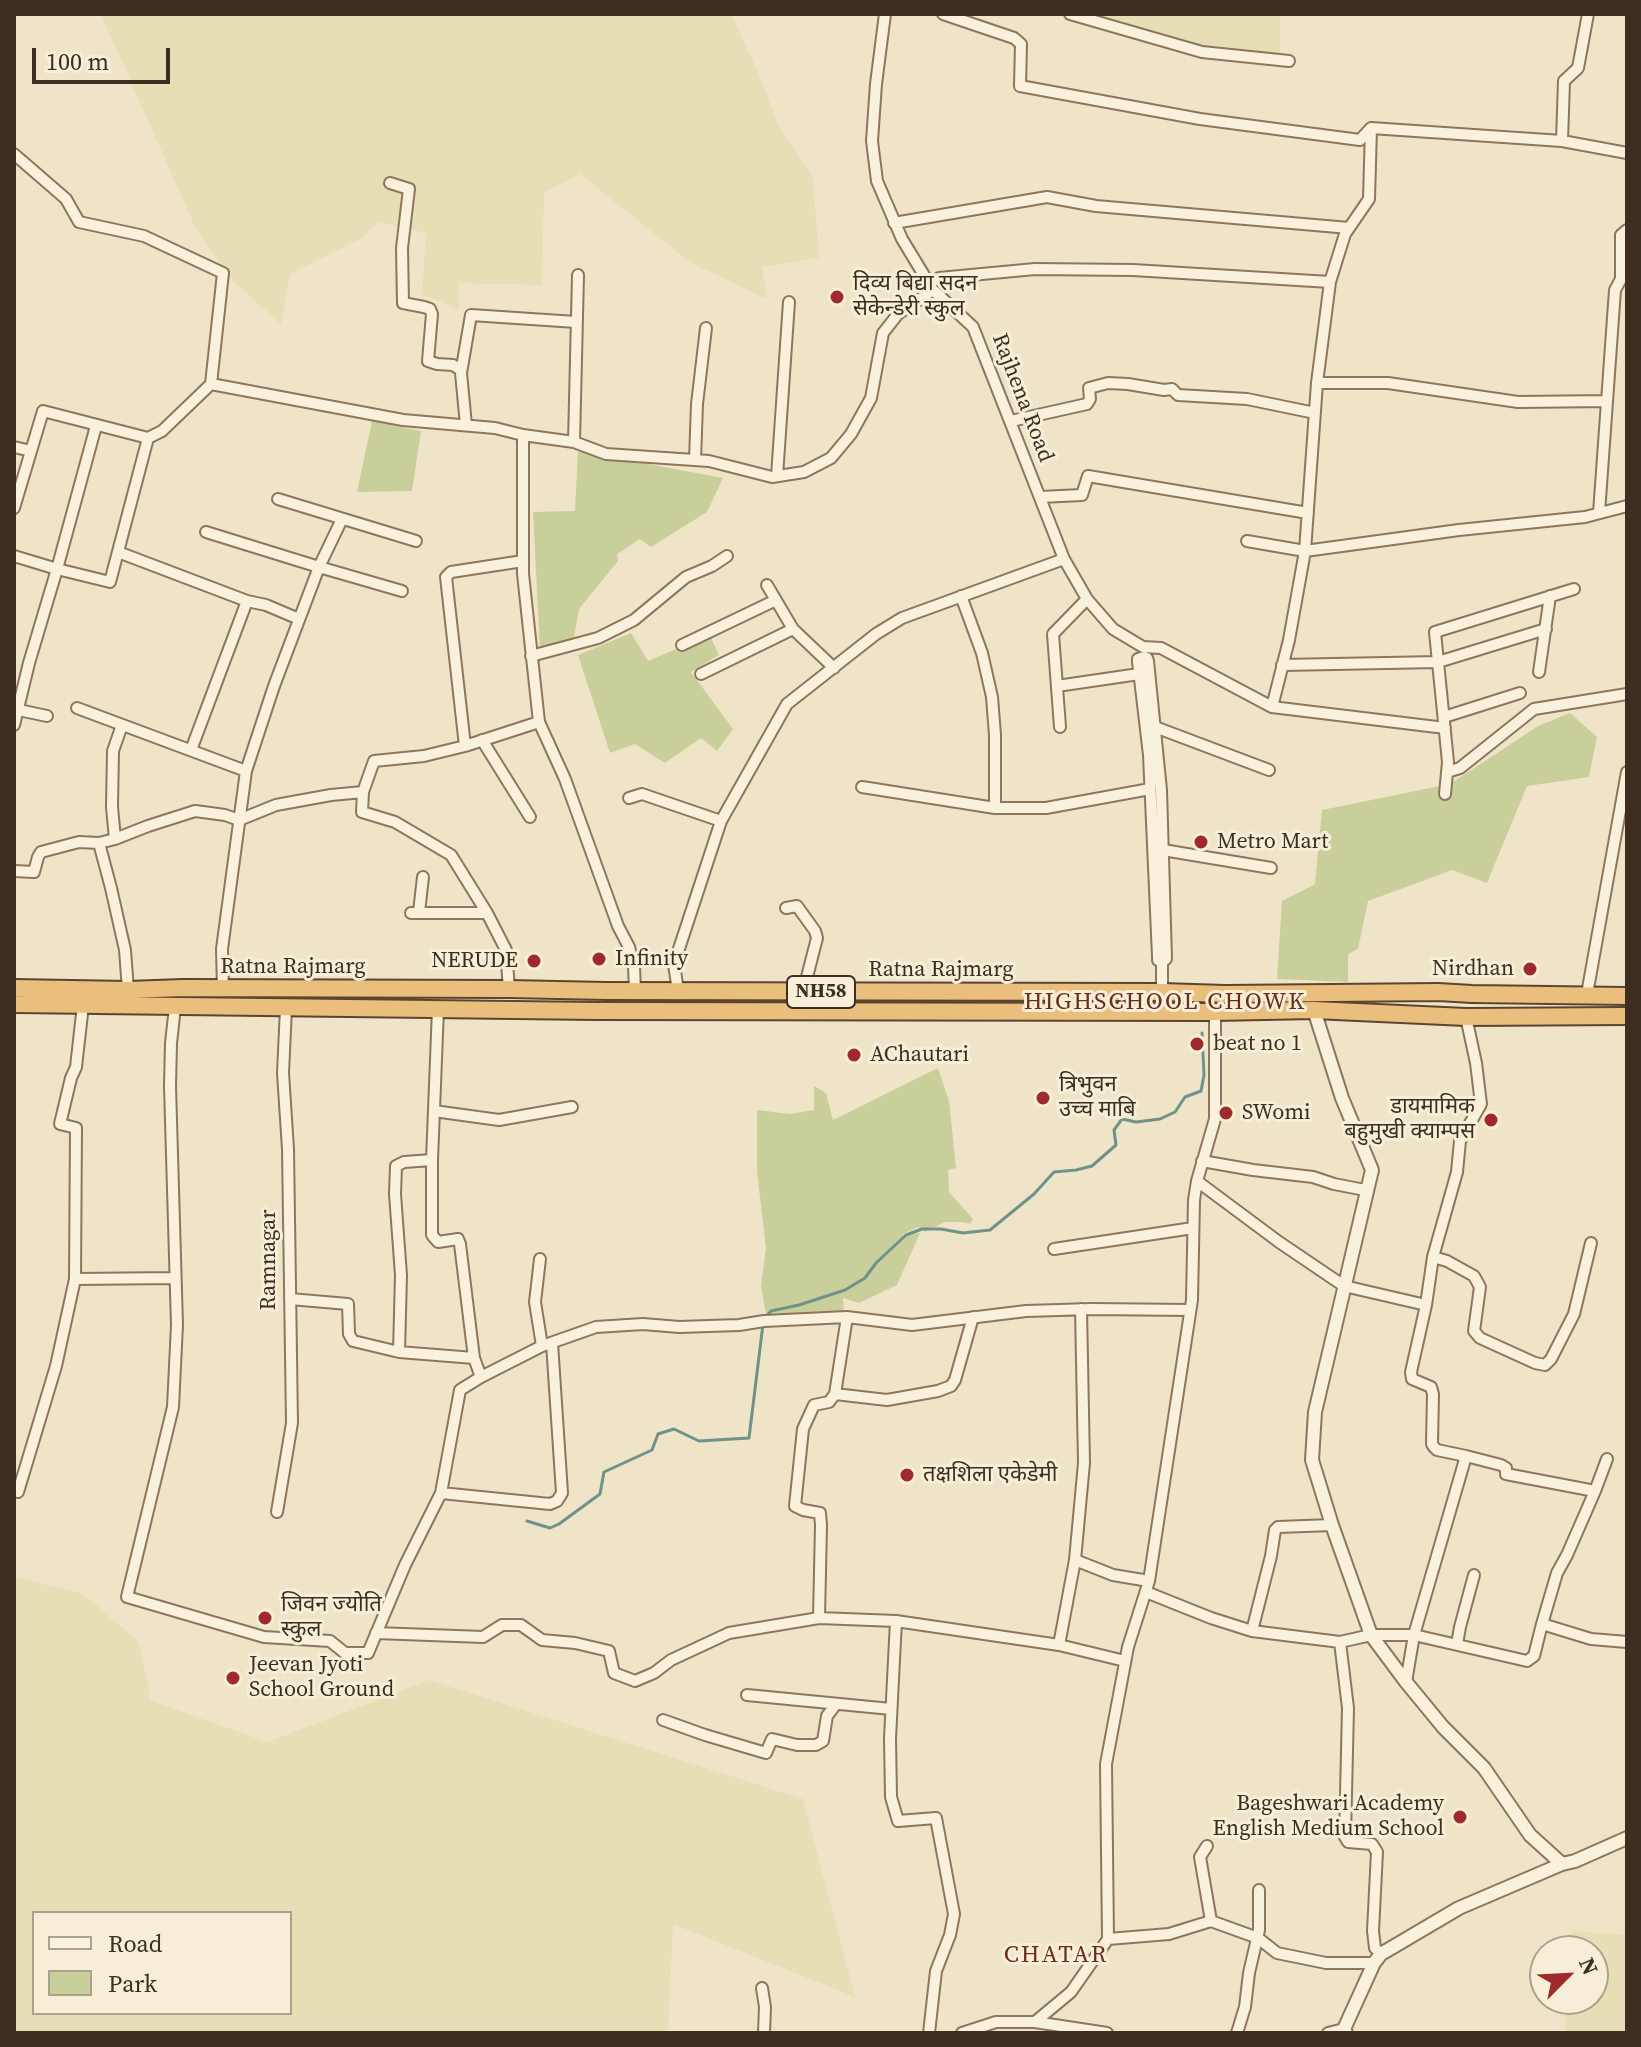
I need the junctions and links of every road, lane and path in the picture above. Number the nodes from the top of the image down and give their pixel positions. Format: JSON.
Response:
{"nodes":[{"id":1,"x":885,"y":14,"type":"edge"},
{"id":2,"x":943,"y":14,"type":"edge"},
{"id":3,"x":1070,"y":14,"type":"edge"},
{"id":4,"x":1588,"y":14,"type":"edge"},
{"id":5,"x":1289,"y":61,"type":"dead end"},
{"id":6,"x":1371,"y":128,"type":"junction"},
{"id":7,"x":1562,"y":141,"type":"junction"},
{"id":8,"x":1627,"y":153,"type":"edge"},
{"id":9,"x":14,"y":154,"type":"edge"},
{"id":10,"x":390,"y":183,"type":"dead end"},
{"id":11,"x":894,"y":223,"type":"junction"},
{"id":12,"x":1349,"y":228,"type":"junction"},
{"id":13,"x":1627,"y":230,"type":"edge"},
{"id":14,"x":578,"y":275,"type":"dead end"},
{"id":15,"x":1330,"y":282,"type":"junction"},
{"id":16,"x":931,"y":286,"type":"junction"},
{"id":17,"x":789,"y":302,"type":"dead end"},
{"id":18,"x":576,"y":322,"type":"junction"},
{"id":19,"x":706,"y":328,"type":"dead end"},
{"id":20,"x":461,"y":370,"type":"junction"},
{"id":21,"x":1317,"y":383,"type":"junction"},
{"id":22,"x":211,"y":384,"type":"junction"},
{"id":23,"x":1607,"y":401,"type":"junction"},
{"id":24,"x":1315,"y":413,"type":"junction"},
{"id":25,"x":1011,"y":421,"type":"junction"},
{"id":26,"x":466,"y":425,"type":"junction"},
{"id":27,"x":96,"y":426,"type":"junction"},
{"id":28,"x":523,"y":435,"type":"junction"},
{"id":29,"x":148,"y":438,"type":"junction"},
{"id":30,"x":574,"y":442,"type":"junction"},
{"id":31,"x":14,"y":447,"type":"edge"},
{"id":32,"x":31,"y":451,"type":"junction"},
{"id":33,"x":695,"y":460,"type":"junction"},
{"id":34,"x":777,"y":476,"type":"junction"},
{"id":35,"x":1040,"y":497,"type":"junction"},
{"id":36,"x":278,"y":499,"type":"dead end"},
{"id":37,"x":1627,"y":506,"type":"edge"},
{"id":38,"x":14,"y":508,"type":"edge"},
{"id":39,"x":1308,"y":513,"type":"junction"},
{"id":40,"x":1599,"y":513,"type":"junction"},
{"id":41,"x":342,"y":519,"type":"junction"},
{"id":42,"x":206,"y":532,"type":"dead end"},
{"id":43,"x":416,"y":541,"type":"dead end"},
{"id":44,"x":1247,"y":541,"type":"dead end"},
{"id":45,"x":1305,"y":551,"type":"junction"},
{"id":46,"x":118,"y":552,"type":"junction"},
{"id":47,"x":14,"y":556,"type":"edge"},
{"id":48,"x":727,"y":556,"type":"dead end"},
{"id":49,"x":1064,"y":559,"type":"junction"},
{"id":50,"x":523,"y":561,"type":"junction"},
{"id":51,"x":319,"y":567,"type":"junction"},
{"id":52,"x":57,"y":569,"type":"junction"},
{"id":53,"x":767,"y":585,"type":"dead end"},
{"id":54,"x":1574,"y":589,"type":"dead end"},
{"id":55,"x":402,"y":591,"type":"dead end"},
{"id":56,"x":961,"y":596,"type":"junction"},
{"id":57,"x":1550,"y":596,"type":"junction"},
{"id":58,"x":1087,"y":599,"type":"junction"},
{"id":59,"x":776,"y":600,"type":"junction"},
{"id":60,"x":247,"y":601,"type":"junction"},
{"id":61,"x":299,"y":619,"type":"junction"},
{"id":62,"x":793,"y":629,"type":"junction"},
{"id":63,"x":1546,"y":629,"type":"junction"},
{"id":64,"x":682,"y":645,"type":"dead end"},
{"id":65,"x":531,"y":656,"type":"junction"},
{"id":66,"x":1142,"y":660,"type":"junction"},
{"id":67,"x":1438,"y":662,"type":"junction"},
{"id":68,"x":1282,"y":665,"type":"junction"},
{"id":69,"x":834,"y":668,"type":"junction"},
{"id":70,"x":1539,"y":672,"type":"dead end"},
{"id":71,"x":701,"y":674,"type":"dead end"},
{"id":72,"x":1057,"y":686,"type":"junction"},
{"id":73,"x":1520,"y":693,"type":"dead end"},
{"id":74,"x":1627,"y":694,"type":"edge"},
{"id":75,"x":1272,"y":707,"type":"junction"},
{"id":76,"x":77,"y":708,"type":"dead end"},
{"id":77,"x":16,"y":709,"type":"edge"},
{"id":78,"x":47,"y":716,"type":"dead end"},
{"id":79,"x":539,"y":722,"type":"junction"},
{"id":80,"x":1444,"y":722,"type":"junction"},
{"id":81,"x":14,"y":725,"type":"edge"},
{"id":82,"x":122,"y":725,"type":"junction"},
{"id":83,"x":1060,"y":727,"type":"dead end"},
{"id":84,"x":1155,"y":727,"type":"junction"},
{"id":85,"x":482,"y":740,"type":"junction"},
{"id":86,"x":465,"y":746,"type":"junction"},
{"id":87,"x":191,"y":750,"type":"junction"},
{"id":88,"x":1154,"y":755,"type":"junction"},
{"id":89,"x":1269,"y":770,"type":"dead end"},
{"id":90,"x":246,"y":771,"type":"junction"},
{"id":91,"x":1447,"y":772,"type":"junction"},
{"id":92,"x":1627,"y":772,"type":"edge"},
{"id":93,"x":862,"y":787,"type":"dead end"},
{"id":94,"x":1150,"y":789,"type":"junction"},
{"id":95,"x":363,"y":792,"type":"junction"},
{"id":96,"x":1445,"y":794,"type":"dead end"},
{"id":97,"x":629,"y":798,"type":"dead end"},
{"id":98,"x":995,"y":808,"type":"junction"},
{"id":99,"x":1623,"y":814,"type":"edge"},
{"id":100,"x":530,"y":817,"type":"dead end"},
{"id":101,"x":239,"y":820,"type":"junction"},
{"id":102,"x":721,"y":821,"type":"junction"},
{"id":103,"x":115,"y":839,"type":"junction"},
{"id":104,"x":99,"y":843,"type":"junction"},
{"id":105,"x":1160,"y":858,"type":"junction"},
{"id":106,"x":1271,"y":868,"type":"dead end"},
{"id":107,"x":14,"y":871,"type":"edge"},
{"id":108,"x":423,"y":877,"type":"dead end"},
{"id":109,"x":786,"y":908,"type":"dead end"},
{"id":110,"x":487,"y":913,"type":"junction"},
{"id":111,"x":14,"y":988,"type":"edge"},
{"id":112,"x":223,"y":989,"type":"junction"},
{"id":113,"x":509,"y":989,"type":"junction"},
{"id":114,"x":128,"y":990,"type":"junction"},
{"id":115,"x":635,"y":990,"type":"junction"},
{"id":116,"x":678,"y":991,"type":"junction"},
{"id":117,"x":806,"y":992,"type":"junction"},
{"id":118,"x":1162,"y":992,"type":"junction"},
{"id":119,"x":1587,"y":994,"type":"junction"},
{"id":120,"x":1627,"y":996,"type":"edge"},
{"id":121,"x":14,"y":1004,"type":"edge"},
{"id":122,"x":83,"y":1005,"type":"junction"},
{"id":123,"x":175,"y":1007,"type":"junction"},
{"id":124,"x":286,"y":1008,"type":"junction"},
{"id":125,"x":438,"y":1009,"type":"junction"},
{"id":126,"x":1314,"y":1010,"type":"junction"},
{"id":127,"x":1215,"y":1012,"type":"junction"},
{"id":128,"x":1627,"y":1016,"type":"edge"},
{"id":129,"x":1466,"y":1017,"type":"junction"},
{"id":130,"x":572,"y":1107,"type":"dead end"},
{"id":131,"x":434,"y":1111,"type":"junction"},
{"id":132,"x":432,"y":1160,"type":"junction"},
{"id":133,"x":1202,"y":1161,"type":"junction"},
{"id":134,"x":1197,"y":1181,"type":"junction"},
{"id":135,"x":1365,"y":1190,"type":"junction"},
{"id":136,"x":1193,"y":1228,"type":"junction"},
{"id":137,"x":1591,"y":1243,"type":"dead end"},
{"id":138,"x":1054,"y":1249,"type":"dead end"},
{"id":139,"x":1433,"y":1257,"type":"junction"},
{"id":140,"x":540,"y":1259,"type":"dead end"},
{"id":141,"x":175,"y":1278,"type":"junction"},
{"id":142,"x":75,"y":1279,"type":"junction"},
{"id":143,"x":1344,"y":1286,"type":"junction"},
{"id":144,"x":290,"y":1299,"type":"junction"},
{"id":145,"x":1426,"y":1305,"type":"junction"},
{"id":146,"x":1081,"y":1309,"type":"junction"},
{"id":147,"x":1190,"y":1310,"type":"junction"},
{"id":148,"x":847,"y":1317,"type":"junction"},
{"id":149,"x":973,"y":1317,"type":"junction"},
{"id":150,"x":547,"y":1345,"type":"junction"},
{"id":151,"x":399,"y":1352,"type":"junction"},
{"id":152,"x":474,"y":1358,"type":"junction"},
{"id":153,"x":481,"y":1377,"type":"junction"},
{"id":154,"x":835,"y":1394,"type":"junction"},
{"id":155,"x":1466,"y":1456,"type":"junction"},
{"id":156,"x":1607,"y":1459,"type":"dead end"},
{"id":157,"x":1595,"y":1491,"type":"junction"},
{"id":158,"x":18,"y":1492,"type":"dead end"},
{"id":159,"x":441,"y":1493,"type":"junction"},
{"id":160,"x":277,"y":1512,"type":"dead end"},
{"id":161,"x":1332,"y":1525,"type":"junction"},
{"id":162,"x":1075,"y":1560,"type":"junction"},
{"id":163,"x":1474,"y":1575,"type":"dead end"},
{"id":164,"x":1148,"y":1586,"type":"junction"},
{"id":165,"x":819,"y":1618,"type":"junction"},
{"id":166,"x":896,"y":1621,"type":"junction"},
{"id":167,"x":1542,"y":1624,"type":"junction"},
{"id":168,"x":1252,"y":1631,"type":"junction"},
{"id":169,"x":376,"y":1633,"type":"junction"},
{"id":170,"x":1371,"y":1635,"type":"junction"},
{"id":171,"x":1414,"y":1635,"type":"junction"},
{"id":172,"x":1340,"y":1642,"type":"junction"},
{"id":173,"x":1627,"y":1642,"type":"edge"},
{"id":174,"x":1457,"y":1644,"type":"junction"},
{"id":175,"x":1059,"y":1645,"type":"junction"},
{"id":176,"x":1125,"y":1661,"type":"junction"},
{"id":177,"x":1406,"y":1682,"type":"junction"},
{"id":178,"x":747,"y":1695,"type":"dead end"},
{"id":179,"x":836,"y":1704,"type":"junction"},
{"id":180,"x":891,"y":1709,"type":"junction"},
{"id":181,"x":663,"y":1720,"type":"dead end"},
{"id":182,"x":1627,"y":1838,"type":"edge"},
{"id":183,"x":1207,"y":1846,"type":"dead end"},
{"id":184,"x":1562,"y":1864,"type":"junction"},
{"id":185,"x":1259,"y":1890,"type":"dead end"},
{"id":186,"x":1211,"y":1921,"type":"junction"},
{"id":187,"x":1258,"y":1938,"type":"junction"},
{"id":188,"x":1108,"y":1939,"type":"junction"},
{"id":189,"x":1378,"y":1958,"type":"junction"},
{"id":190,"x":762,"y":1988,"type":"dead end"},
{"id":191,"x":1035,"y":2022,"type":"junction"},
{"id":192,"x":1345,"y":2031,"type":"edge"},
{"id":193,"x":764,"y":2033,"type":"edge"},
{"id":194,"x":929,"y":2033,"type":"edge"},
{"id":195,"x":962,"y":2033,"type":"edge"},
{"id":196,"x":1107,"y":2033,"type":"edge"},
{"id":197,"x":1237,"y":2033,"type":"edge"},
{"id":198,"x":1328,"y":2033,"type":"edge"}],
"edges":[{"from":1,"to":11,"type":"street","name":"Rajhena Road"},
{"from":2,"to":6,"type":"street"},
{"from":3,"to":5,"type":"street"},
{"from":4,"to":7,"type":"street"},
{"from":6,"to":7,"type":"street"},
{"from":6,"to":12,"type":"street"},
{"from":7,"to":8,"type":"street"},
{"from":9,"to":22,"type":"street"},
{"from":10,"to":20,"type":"street"},
{"from":11,"to":12,"type":"street"},
{"from":11,"to":16,"type":"street","name":"Rajhena Road"},
{"from":12,"to":15,"type":"street"},
{"from":13,"to":23,"type":"street"},
{"from":14,"to":18,"type":"street"},
{"from":15,"to":16,"type":"street"},
{"from":15,"to":21,"type":"street"},
{"from":16,"to":25,"type":"street","name":"Rajhena Road"},
{"from":16,"to":34,"type":"street"},
{"from":17,"to":34,"type":"street"},
{"from":18,"to":20,"type":"street"},
{"from":18,"to":30,"type":"street"},
{"from":19,"to":33,"type":"street"},
{"from":20,"to":26,"type":"street"},
{"from":21,"to":23,"type":"street"},
{"from":21,"to":24,"type":"street"},
{"from":22,"to":26,"type":"street"},
{"from":22,"to":29,"type":"street"},
{"from":23,"to":40,"type":"street"},
{"from":24,"to":25,"type":"street"},
{"from":24,"to":39,"type":"street"},
{"from":25,"to":35,"type":"street","name":"Rajhena Road"},
{"from":26,"to":28,"type":"street"},
{"from":27,"to":29,"type":"street"},
{"from":27,"to":32,"type":"street"},
{"from":27,"to":52,"type":"street"},
{"from":28,"to":30,"type":"street"},
{"from":28,"to":50,"type":"street"},
{"from":29,"to":46,"type":"street"},
{"from":30,"to":33,"type":"street"},
{"from":31,"to":32,"type":"street"},
{"from":32,"to":38,"type":"street"},
{"from":33,"to":34,"type":"street"},
{"from":35,"to":39,"type":"street"},
{"from":35,"to":49,"type":"street","name":"Rajhena Road"},
{"from":36,"to":41,"type":"street"},
{"from":37,"to":40,"type":"street"},
{"from":39,"to":45,"type":"street"},
{"from":40,"to":45,"type":"street"},
{"from":41,"to":43,"type":"street"},
{"from":41,"to":51,"type":"street"},
{"from":42,"to":51,"type":"street"},
{"from":44,"to":45,"type":"street"},
{"from":45,"to":68,"type":"street"},
{"from":46,"to":52,"type":"street"},
{"from":46,"to":60,"type":"street"},
{"from":47,"to":52,"type":"street"},
{"from":48,"to":65,"type":"street"},
{"from":49,"to":56,"type":"street"},
{"from":49,"to":58,"type":"street","name":"Rajhena Road"},
{"from":50,"to":65,"type":"street"},
{"from":50,"to":86,"type":"street"},
{"from":51,"to":55,"type":"street"},
{"from":51,"to":61,"type":"street"},
{"from":52,"to":77,"type":"street"},
{"from":53,"to":59,"type":"street"},
{"from":54,"to":57,"type":"street"},
{"from":56,"to":69,"type":"street"},
{"from":56,"to":98,"type":"street"},
{"from":57,"to":63,"type":"street"},
{"from":57,"to":67,"type":"street"},
{"from":58,"to":66,"type":"street","name":"Rajhena Road"},
{"from":58,"to":72,"type":"street"},
{"from":59,"to":62,"type":"street"},
{"from":59,"to":64,"type":"street"},
{"from":60,"to":61,"type":"street"},
{"from":60,"to":87,"type":"street"},
{"from":61,"to":90,"type":"street"},
{"from":62,"to":69,"type":"street"},
{"from":62,"to":71,"type":"street"},
{"from":63,"to":67,"type":"street"},
{"from":63,"to":70,"type":"street"},
{"from":65,"to":79,"type":"street"},
{"from":66,"to":72,"type":"street"},
{"from":66,"to":75,"type":"street"},
{"from":66,"to":84,"type":"street"},
{"from":66,"to":88,"type":"street"},
{"from":67,"to":68,"type":"street"},
{"from":67,"to":80,"type":"street"},
{"from":68,"to":75,"type":"street"},
{"from":69,"to":102,"type":"street"},
{"from":72,"to":83,"type":"street"},
{"from":73,"to":80,"type":"street"},
{"from":74,"to":91,"type":"street"},
{"from":75,"to":80,"type":"street"},
{"from":76,"to":82,"type":"street"},
{"from":77,"to":78,"type":"street"},
{"from":77,"to":81,"type":"street"},
{"from":79,"to":85,"type":"street"},
{"from":79,"to":115,"type":"street"},
{"from":80,"to":91,"type":"street"},
{"from":82,"to":87,"type":"street"},
{"from":82,"to":103,"type":"street"},
{"from":84,"to":88,"type":"street"},
{"from":84,"to":89,"type":"street"},
{"from":85,"to":86,"type":"street"},
{"from":85,"to":100,"type":"street"},
{"from":86,"to":95,"type":"street"},
{"from":87,"to":90,"type":"street"},
{"from":88,"to":94,"type":"street"},
{"from":88,"to":105,"type":"street"},
{"from":90,"to":101,"type":"street"},
{"from":91,"to":96,"type":"street"},
{"from":92,"to":99,"type":"street"},
{"from":93,"to":98,"type":"street"},
{"from":94,"to":98,"type":"street"},
{"from":94,"to":105,"type":"street"},
{"from":95,"to":101,"type":"street"},
{"from":95,"to":110,"type":"street"},
{"from":97,"to":102,"type":"street"},
{"from":99,"to":119,"type":"street"},
{"from":101,"to":103,"type":"street"},
{"from":101,"to":112,"type":"street"},
{"from":102,"to":116,"type":"street"},
{"from":103,"to":104,"type":"street"},
{"from":104,"to":107,"type":"street"},
{"from":104,"to":114,"type":"street"},
{"from":105,"to":106,"type":"street"},
{"from":105,"to":118,"type":"street"},
{"from":108,"to":110,"type":"street"},
{"from":109,"to":117,"type":"street"},
{"from":110,"to":113,"type":"street"},
{"from":111,"to":114,"type":"highway","name":"Ratna Rajmarg","number":"NH58"},
{"from":112,"to":113,"type":"highway","name":"Ratna Rajmarg","number":"NH58"},
{"from":112,"to":114,"type":"highway","name":"Ratna Rajmarg","number":"NH58"},
{"from":113,"to":115,"type":"highway","name":"Ratna Rajmarg","number":"NH58"},
{"from":115,"to":116,"type":"highway","name":"Ratna Rajmarg","number":"NH58"},
{"from":116,"to":117,"type":"highway","name":"Ratna Rajmarg","number":"NH58"},
{"from":117,"to":118,"type":"highway","name":"Ratna Rajmarg","number":"NH58"},
{"from":118,"to":119,"type":"highway","name":"Ratna Rajmarg","number":"NH58"},
{"from":119,"to":120,"type":"highway","name":"Ratna Rajmarg","number":"NH58"},
{"from":121,"to":122,"type":"highway","name":"Ratna Rajmarg","number":"NH58"},
{"from":122,"to":123,"type":"highway","name":"Ratna Rajmarg","number":"NH58"},
{"from":122,"to":142,"type":"street"},
{"from":123,"to":124,"type":"highway","name":"Ratna Rajmarg","number":"NH58"},
{"from":123,"to":141,"type":"street"},
{"from":124,"to":125,"type":"highway","name":"Ratna Rajmarg","number":"NH58"},
{"from":124,"to":144,"type":"street","name":"Ramnagar"},
{"from":125,"to":127,"type":"highway","name":"Ratna Rajmarg","number":"NH58"},
{"from":125,"to":131,"type":"street"},
{"from":126,"to":127,"type":"highway","name":"Ratna Rajmarg","number":"NH58"},
{"from":126,"to":129,"type":"highway","name":"Ratna Rajmarg","number":"NH58"},
{"from":126,"to":135,"type":"street"},
{"from":127,"to":133,"type":"street"},
{"from":128,"to":129,"type":"highway","name":"Ratna Rajmarg","number":"NH58"},
{"from":129,"to":139,"type":"street"},
{"from":130,"to":131,"type":"street"},
{"from":131,"to":132,"type":"street"},
{"from":132,"to":151,"type":"street"},
{"from":132,"to":152,"type":"street"},
{"from":133,"to":134,"type":"street"},
{"from":133,"to":135,"type":"street"},
{"from":134,"to":136,"type":"street"},
{"from":134,"to":143,"type":"street"},
{"from":135,"to":143,"type":"street"},
{"from":136,"to":138,"type":"street"},
{"from":136,"to":147,"type":"street"},
{"from":137,"to":139,"type":"street"},
{"from":139,"to":145,"type":"street"},
{"from":140,"to":150,"type":"street"},
{"from":141,"to":142,"type":"street"},
{"from":141,"to":169,"type":"street"},
{"from":142,"to":158,"type":"street"},
{"from":143,"to":145,"type":"street"},
{"from":143,"to":161,"type":"street"},
{"from":144,"to":151,"type":"street"},
{"from":144,"to":160,"type":"street","name":"Ramnagar"},
{"from":145,"to":155,"type":"street"},
{"from":146,"to":147,"type":"street"},
{"from":146,"to":149,"type":"street"},
{"from":146,"to":162,"type":"street"},
{"from":147,"to":164,"type":"street"},
{"from":148,"to":149,"type":"street"},
{"from":148,"to":150,"type":"street"},
{"from":148,"to":154,"type":"street"},
{"from":149,"to":154,"type":"street"},
{"from":150,"to":153,"type":"street"},
{"from":150,"to":159,"type":"street"},
{"from":151,"to":152,"type":"street"},
{"from":152,"to":153,"type":"street"},
{"from":153,"to":159,"type":"street"},
{"from":154,"to":165,"type":"street"},
{"from":155,"to":157,"type":"street"},
{"from":155,"to":171,"type":"street"},
{"from":156,"to":157,"type":"street"},
{"from":157,"to":167,"type":"street"},
{"from":159,"to":169,"type":"street"},
{"from":161,"to":168,"type":"street"},
{"from":161,"to":170,"type":"street"},
{"from":162,"to":164,"type":"street"},
{"from":162,"to":175,"type":"street"},
{"from":163,"to":174,"type":"street"},
{"from":164,"to":168,"type":"street"},
{"from":164,"to":176,"type":"street"},
{"from":165,"to":166,"type":"street"},
{"from":165,"to":169,"type":"street"},
{"from":166,"to":175,"type":"street"},
{"from":166,"to":180,"type":"street"},
{"from":167,"to":173,"type":"street"},
{"from":167,"to":174,"type":"street"},
{"from":168,"to":172,"type":"street"},
{"from":170,"to":171,"type":"street"},
{"from":170,"to":172,"type":"street"},
{"from":170,"to":177,"type":"street"},
{"from":171,"to":174,"type":"street"},
{"from":171,"to":177,"type":"street"},
{"from":172,"to":189,"type":"street"},
{"from":175,"to":176,"type":"street"},
{"from":176,"to":188,"type":"street"},
{"from":177,"to":184,"type":"street"},
{"from":178,"to":179,"type":"street"},
{"from":179,"to":180,"type":"street"},
{"from":179,"to":181,"type":"street"},
{"from":180,"to":194,"type":"street"},
{"from":182,"to":184,"type":"street"},
{"from":183,"to":186,"type":"street"},
{"from":184,"to":189,"type":"street"},
{"from":185,"to":187,"type":"street"},
{"from":186,"to":187,"type":"street"},
{"from":186,"to":188,"type":"street"},
{"from":187,"to":189,"type":"street"},
{"from":187,"to":197,"type":"street"},
{"from":188,"to":191,"type":"street"},
{"from":189,"to":192,"type":"street"},
{"from":190,"to":193,"type":"street"},
{"from":191,"to":195,"type":"street"},
{"from":191,"to":196,"type":"street"},
{"from":192,"to":198,"type":"street"}]}
